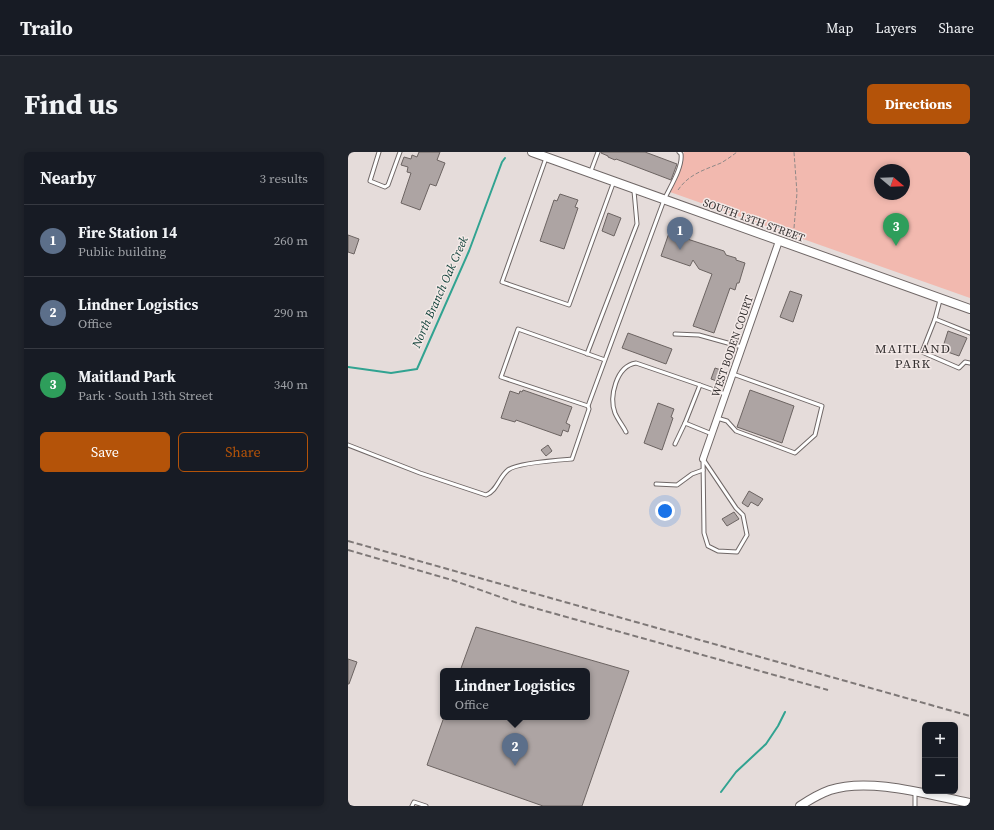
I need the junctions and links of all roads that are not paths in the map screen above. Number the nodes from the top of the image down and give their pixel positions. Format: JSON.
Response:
{"nodes":[{"id":1,"x":379,"y":152,"type":"edge"},
{"id":2,"x":400,"y":152,"type":"edge"},
{"id":3,"x":532,"y":152,"type":"edge"},
{"id":4,"x":598,"y":152,"type":"edge"},
{"id":5,"x":679,"y":152,"type":"edge"},
{"id":6,"x":546,"y":157,"type":"junction"},
{"id":7,"x":590,"y":173,"type":"junction"},
{"id":8,"x":614,"y":182,"type":"junction"},
{"id":9,"x":634,"y":189,"type":"junction"},
{"id":10,"x":664,"y":200,"type":"junction"},
{"id":11,"x":780,"y":241,"type":"junction"},
{"id":12,"x":940,"y":298,"type":"junction"},
{"id":13,"x":970,"y":309,"type":"edge"},
{"id":14,"x":935,"y":319,"type":"junction"},
{"id":15,"x":970,"y":333,"type":"edge"},
{"id":16,"x":675,"y":334,"type":"dead end"},
{"id":17,"x":742,"y":347,"type":"junction"},
{"id":18,"x":587,"y":354,"type":"junction"},
{"id":19,"x":605,"y":360,"type":"junction"},
{"id":20,"x":970,"y":363,"type":"edge"},
{"id":21,"x":733,"y":374,"type":"junction"},
{"id":22,"x":700,"y":385,"type":"junction"},
{"id":23,"x":725,"y":394,"type":"junction"},
{"id":24,"x":588,"y":406,"type":"junction"},
{"id":25,"x":717,"y":418,"type":"junction"},
{"id":26,"x":685,"y":423,"type":"junction"},
{"id":27,"x":626,"y":432,"type":"dead end"},
{"id":28,"x":712,"y":434,"type":"junction"},
{"id":29,"x":675,"y":444,"type":"dead end"},
{"id":30,"x":348,"y":445,"type":"edge"},
{"id":31,"x":703,"y":459,"type":"junction"},
{"id":32,"x":703,"y":470,"type":"junction"},
{"id":33,"x":656,"y":484,"type":"dead end"},
{"id":34,"x":915,"y":792,"type":"junction"},
{"id":35,"x":970,"y":803,"type":"edge"},
{"id":36,"x":412,"y":806,"type":"edge"},
{"id":37,"x":426,"y":806,"type":"edge"},
{"id":38,"x":800,"y":806,"type":"edge"},
{"id":39,"x":915,"y":806,"type":"edge"}],
"edges":[{"from":1,"to":2,"type":"lane"},
{"from":3,"to":6,"type":"street","name":"SOUTH 13TH STREET"},
{"from":4,"to":7,"type":"lane"},
{"from":5,"to":10,"type":"lane"},
{"from":6,"to":7,"type":"street","name":"SOUTH 13TH STREET"},
{"from":6,"to":8,"type":"lane"},
{"from":7,"to":8,"type":"street","name":"SOUTH 13TH STREET"},
{"from":8,"to":9,"type":"street","name":"SOUTH 13TH STREET"},
{"from":9,"to":10,"type":"street","name":"SOUTH 13TH STREET"},
{"from":9,"to":18,"type":"lane"},
{"from":10,"to":11,"type":"street","name":"SOUTH 13TH STREET"},
{"from":10,"to":19,"type":"lane"},
{"from":11,"to":12,"type":"street","name":"SOUTH 13TH STREET"},
{"from":11,"to":17,"type":"street","name":"WEST BODEN COURT"},
{"from":12,"to":13,"type":"street","name":"SOUTH 13TH STREET"},
{"from":12,"to":14,"type":"lane"},
{"from":14,"to":15,"type":"lane"},
{"from":14,"to":20,"type":"lane"},
{"from":16,"to":17,"type":"lane"},
{"from":17,"to":21,"type":"street","name":"WEST BODEN COURT"},
{"from":18,"to":19,"type":"lane"},
{"from":18,"to":24,"type":"lane"},
{"from":19,"to":24,"type":"lane"},
{"from":21,"to":23,"type":"street","name":"WEST BODEN COURT"},
{"from":21,"to":25,"type":"lane"},
{"from":22,"to":23,"type":"lane"},
{"from":22,"to":26,"type":"lane"},
{"from":22,"to":27,"type":"lane"},
{"from":23,"to":25,"type":"street","name":"WEST BODEN COURT"},
{"from":24,"to":30,"type":"lane"},
{"from":25,"to":28,"type":"street","name":"WEST BODEN COURT"},
{"from":26,"to":28,"type":"lane"},
{"from":26,"to":29,"type":"lane"},
{"from":28,"to":31,"type":"street","name":"WEST BODEN COURT"},
{"from":31,"to":32,"type":"lane"},
{"from":31,"to":32,"type":"lane"},
{"from":32,"to":33,"type":"lane"},
{"from":34,"to":35,"type":"street"},
{"from":34,"to":38,"type":"street"},
{"from":34,"to":39,"type":"lane"},
{"from":36,"to":37,"type":"lane"}]}
